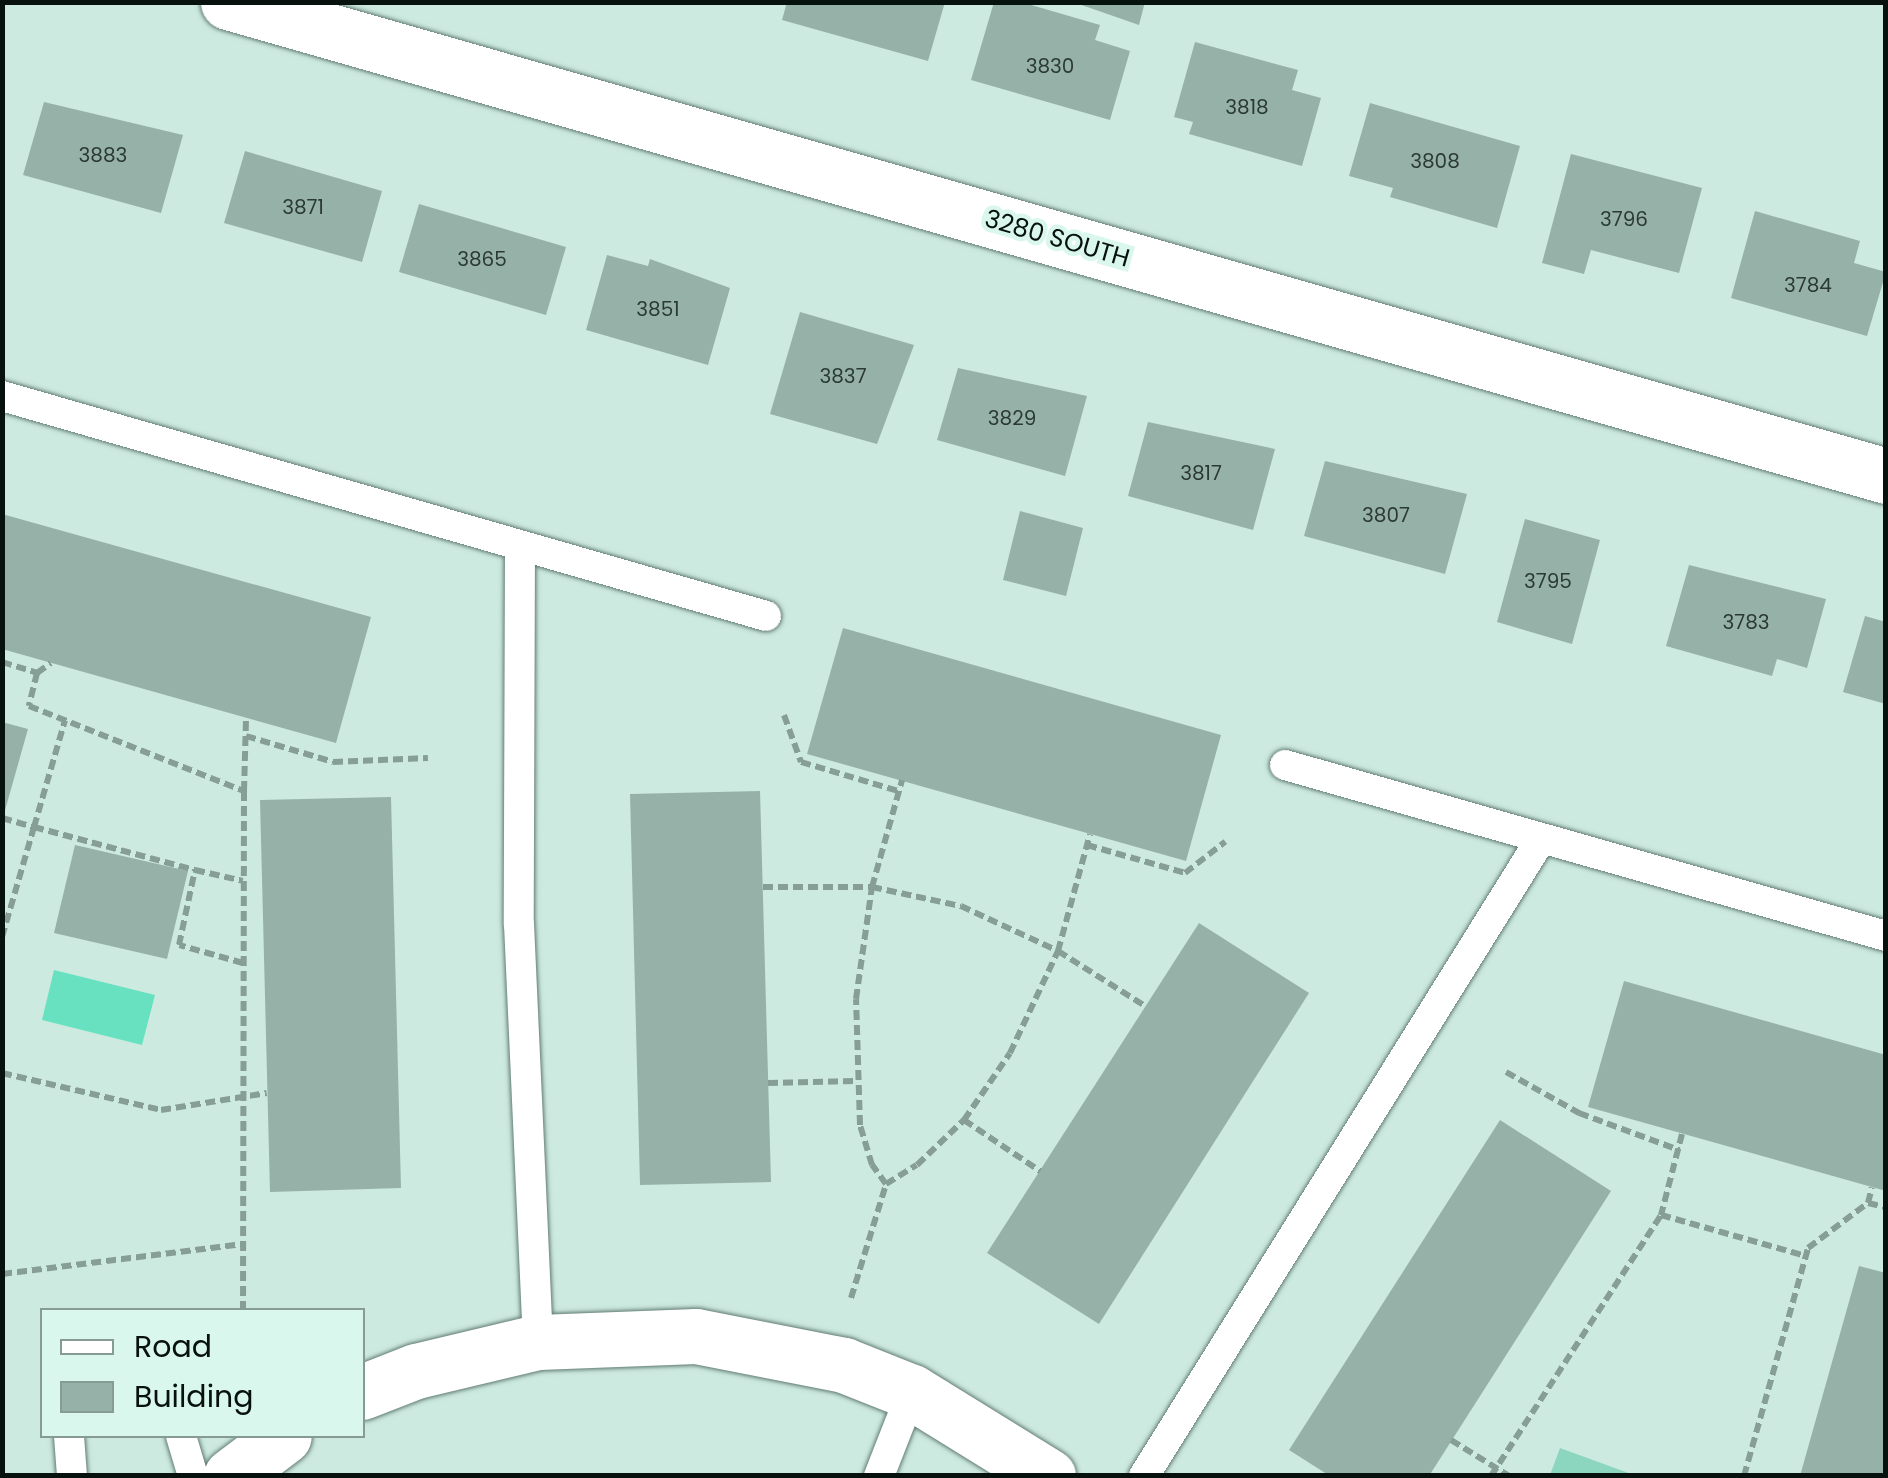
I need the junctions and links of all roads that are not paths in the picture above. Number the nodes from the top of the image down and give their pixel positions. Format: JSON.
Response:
{"nodes":[{"id":1,"x":228,"y":2,"type":"edge"},
{"id":2,"x":2,"y":396,"type":"edge"},
{"id":3,"x":1886,"y":476,"type":"edge"},
{"id":4,"x":520,"y":547,"type":"junction"},
{"id":5,"x":766,"y":616,"type":"dead end"},
{"id":6,"x":1285,"y":765,"type":"dead end"},
{"id":7,"x":1541,"y":839,"type":"junction"},
{"id":8,"x":1886,"y":936,"type":"edge"},
{"id":9,"x":538,"y":1342,"type":"junction"},
{"id":10,"x":365,"y":1391,"type":"edge"},
{"id":11,"x":912,"y":1392,"type":"junction"},
{"id":12,"x":68,"y":1438,"type":"edge"},
{"id":13,"x":182,"y":1438,"type":"edge"},
{"id":14,"x":281,"y":1438,"type":"edge"},
{"id":15,"x":72,"y":1476,"type":"edge"},
{"id":16,"x":193,"y":1476,"type":"edge"},
{"id":17,"x":232,"y":1476,"type":"edge"},
{"id":18,"x":879,"y":1476,"type":"edge"},
{"id":19,"x":1048,"y":1476,"type":"edge"},
{"id":20,"x":1144,"y":1476,"type":"edge"}],
"edges":[{"from":1,"to":3,"type":"street","name":"3280 SOUTH"},
{"from":2,"to":4,"type":"lane"},
{"from":4,"to":5,"type":"lane"},
{"from":4,"to":9,"type":"lane"},
{"from":6,"to":7,"type":"lane"},
{"from":7,"to":8,"type":"lane"},
{"from":7,"to":20,"type":"lane"},
{"from":9,"to":10,"type":"street"},
{"from":9,"to":11,"type":"street"},
{"from":11,"to":18,"type":"lane"},
{"from":11,"to":19,"type":"street"},
{"from":12,"to":15,"type":"lane"},
{"from":13,"to":16,"type":"lane"},
{"from":14,"to":17,"type":"street"}]}
